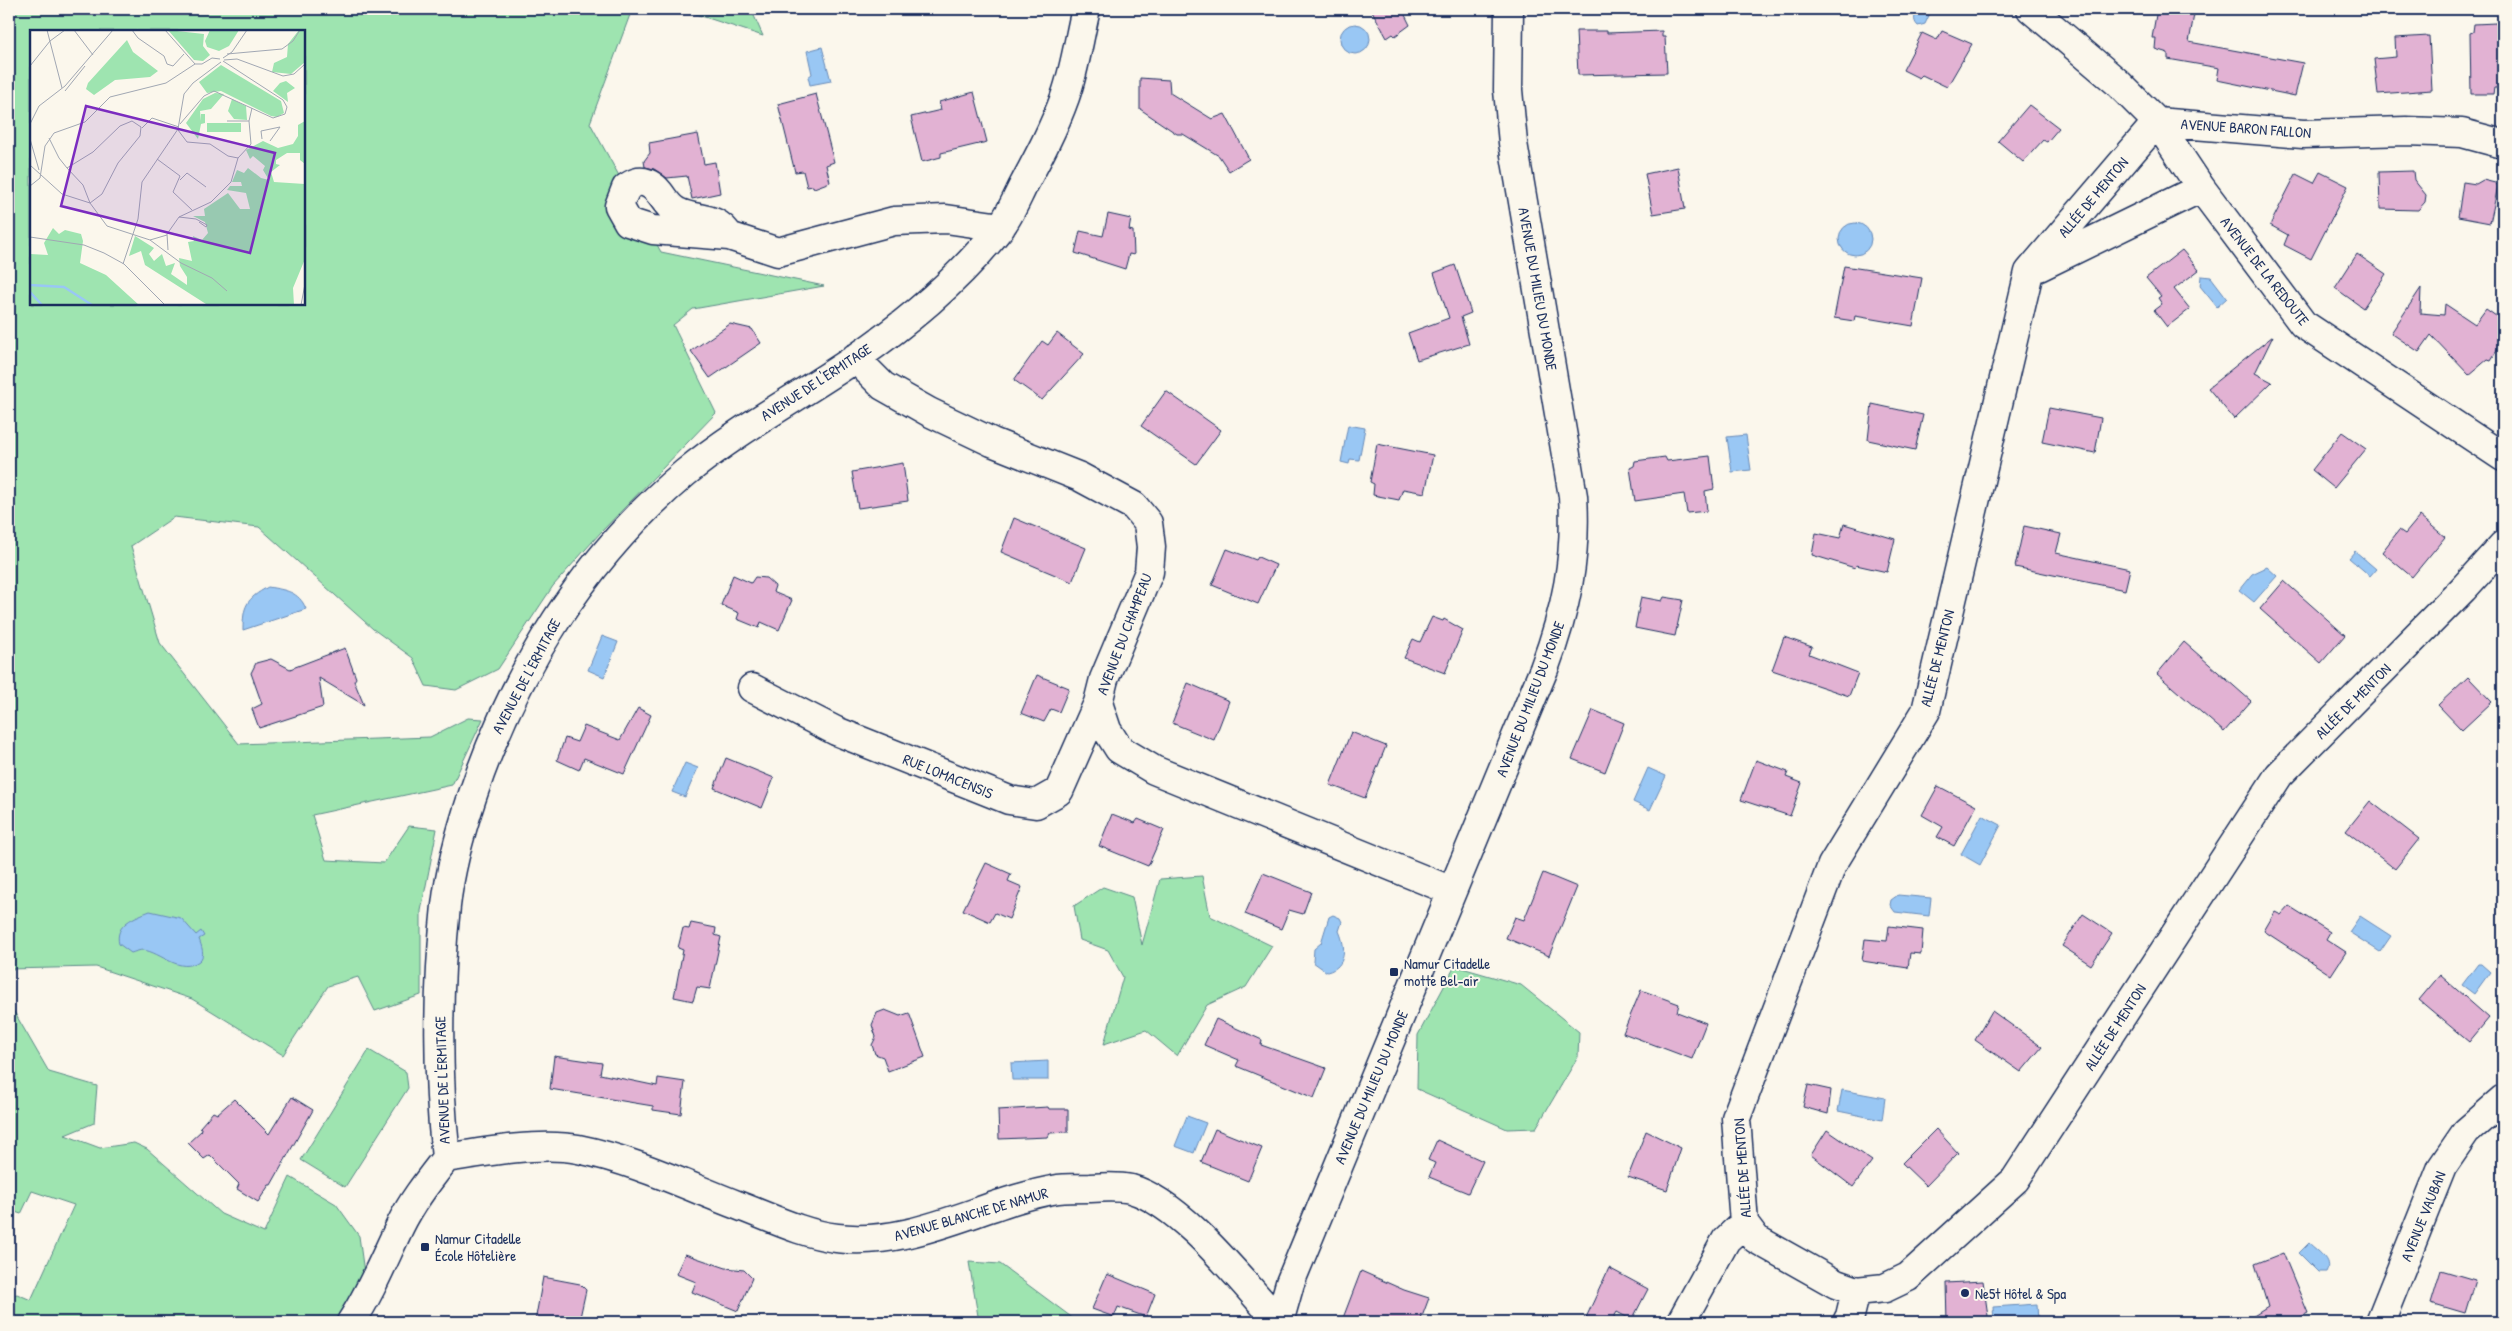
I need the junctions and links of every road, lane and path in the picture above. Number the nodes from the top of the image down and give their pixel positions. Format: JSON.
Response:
{"nodes":[{"id":1,"x":1086,"y":9,"type":"edge"},
{"id":2,"x":1509,"y":9,"type":"edge"},
{"id":3,"x":2031,"y":9,"type":"edge"},
{"id":4,"x":2157,"y":122,"type":"junction"},
{"id":5,"x":2503,"y":144,"type":"edge"},
{"id":6,"x":2201,"y":188,"type":"junction"},
{"id":7,"x":1001,"y":227,"type":"junction"},
{"id":8,"x":729,"y":236,"type":"dead end"},
{"id":9,"x":2029,"y":272,"type":"junction"},
{"id":10,"x":855,"y":358,"type":"junction"},
{"id":11,"x":2503,"y":457,"type":"edge"},
{"id":12,"x":2503,"y":545,"type":"edge"},
{"id":13,"x":752,"y":688,"type":"dead end"},
{"id":14,"x":1098,"y":703,"type":"junction"},
{"id":15,"x":1452,"y":891,"type":"junction"},
{"id":16,"x":2503,"y":1100,"type":"edge"},
{"id":17,"x":446,"y":1158,"type":"junction"},
{"id":18,"x":1744,"y":1223,"type":"junction"},
{"id":19,"x":1856,"y":1291,"type":"junction"},
{"id":20,"x":351,"y":1322,"type":"edge"},
{"id":21,"x":1279,"y":1322,"type":"edge"},
{"id":22,"x":1681,"y":1322,"type":"edge"},
{"id":23,"x":1847,"y":1322,"type":"edge"},
{"id":24,"x":2380,"y":1322,"type":"edge"}],
"edges":[{"from":1,"to":7,"type":"street","name":"AVENUE DE L'ERMITAGE"},
{"from":2,"to":15,"type":"street","name":"AVENUE DU MILIEU DU MONDE"},
{"from":3,"to":4,"type":"street"},
{"from":4,"to":5,"type":"street","name":"AVENUE BARON FALLON"},
{"from":4,"to":6,"type":"street","name":"AVENUE DE LA REDOUTE"},
{"from":4,"to":9,"type":"street","name":"ALLÉE DE MENTON"},
{"from":6,"to":9,"type":"street","name":"ALLÉE DE MENTON"},
{"from":6,"to":11,"type":"street","name":"AVENUE DE LA REDOUTE"},
{"from":7,"to":8,"type":"street"},
{"from":7,"to":10,"type":"street","name":"AVENUE DE L'ERMITAGE"},
{"from":9,"to":18,"type":"street","name":"ALLÉE DE MENTON"},
{"from":10,"to":14,"type":"street","name":"AVENUE DU CHAMPEAU"},
{"from":10,"to":17,"type":"street","name":"AVENUE DE L'ERMITAGE"},
{"from":12,"to":19,"type":"street","name":"ALLÉE DE MENTON"},
{"from":13,"to":14,"type":"street","name":"RUE LOMACENSIS"},
{"from":14,"to":15,"type":"street","name":"AVENUE DU CHAMPEAU"},
{"from":15,"to":21,"type":"street","name":"AVENUE DU MILIEU DU MONDE"},
{"from":16,"to":24,"type":"street","name":"AVENUE VAUBAN"},
{"from":17,"to":20,"type":"street","name":"AVENUE DE L'ERMITAGE"},
{"from":17,"to":21,"type":"street","name":"AVENUE BLANCHE DE NAMUR"},
{"from":18,"to":19,"type":"street","name":"ALLÉE DE MENTON"},
{"from":18,"to":22,"type":"street"},
{"from":19,"to":23,"type":"street"}]}
